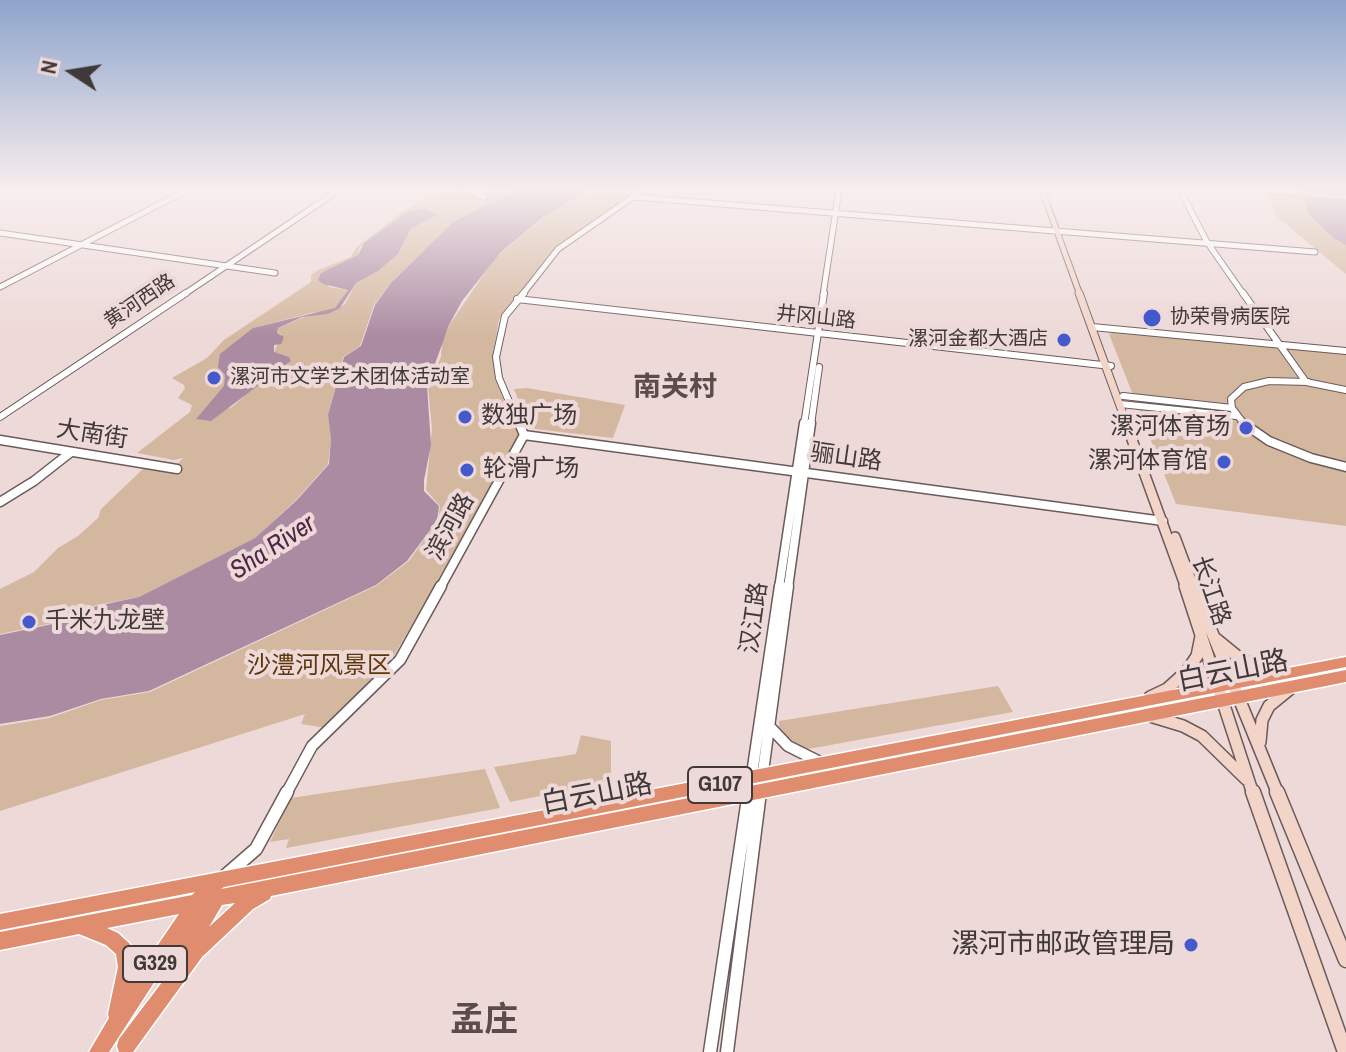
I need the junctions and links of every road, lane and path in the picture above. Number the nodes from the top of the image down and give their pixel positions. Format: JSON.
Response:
{"nodes":[{"id":1,"x":44,"y":239,"type":"edge"},
{"id":2,"x":89,"y":239,"type":"edge"},
{"id":3,"x":264,"y":239,"type":"edge"},
{"id":4,"x":572,"y":239,"type":"edge"},
{"id":5,"x":834,"y":239,"type":"edge"},
{"id":6,"x":1062,"y":239,"type":"edge"},
{"id":7,"x":1161,"y":239,"type":"edge"},
{"id":8,"x":1208,"y":239,"type":"edge"},
{"id":9,"x":1210,"y":243,"type":"junction"},
{"id":10,"x":79,"y":244,"type":"junction"},
{"id":11,"x":1315,"y":252,"type":"dead end"},
{"id":12,"x":223,"y":266,"type":"junction"},
{"id":13,"x":275,"y":273,"type":"dead end"},
{"id":14,"x":0,"y":286,"type":"edge"},
{"id":15,"x":517,"y":299,"type":"junction"},
{"id":16,"x":1096,"y":327,"type":"junction"},
{"id":17,"x":821,"y":335,"type":"junction"},
{"id":18,"x":1282,"y":345,"type":"junction"},
{"id":19,"x":1346,"y":351,"type":"edge"},
{"id":20,"x":1109,"y":366,"type":"junction"},
{"id":21,"x":1308,"y":382,"type":"junction"},
{"id":22,"x":1346,"y":389,"type":"edge"},
{"id":23,"x":1123,"y":402,"type":"junction"},
{"id":24,"x":1234,"y":412,"type":"junction"},
{"id":25,"x":0,"y":417,"type":"edge"},
{"id":26,"x":524,"y":435,"type":"junction"},
{"id":27,"x":0,"y":440,"type":"edge"},
{"id":28,"x":71,"y":452,"type":"junction"},
{"id":29,"x":1346,"y":467,"type":"edge"},
{"id":30,"x":177,"y":469,"type":"dead end"},
{"id":31,"x":803,"y":472,"type":"junction"},
{"id":32,"x":0,"y":502,"type":"edge"},
{"id":33,"x":1163,"y":521,"type":"junction"},
{"id":34,"x":1207,"y":634,"type":"junction"},
{"id":35,"x":1346,"y":662,"type":"edge"},
{"id":36,"x":1287,"y":673,"type":"junction"},
{"id":37,"x":1346,"y":676,"type":"edge"},
{"id":38,"x":1295,"y":686,"type":"junction"},
{"id":39,"x":1228,"y":691,"type":"junction"},
{"id":40,"x":1142,"y":709,"type":"junction"},
{"id":41,"x":769,"y":726,"type":"junction"},
{"id":42,"x":1260,"y":746,"type":"junction"},
{"id":43,"x":825,"y":764,"type":"junction"},
{"id":44,"x":1250,"y":783,"type":"junction"},
{"id":45,"x":756,"y":784,"type":"junction"},
{"id":46,"x":274,"y":887,"type":"junction"},
{"id":47,"x":218,"y":889,"type":"junction"},
{"id":48,"x":195,"y":904,"type":"junction"},
{"id":49,"x":0,"y":922,"type":"edge"},
{"id":50,"x":81,"y":925,"type":"junction"},
{"id":51,"x":0,"y":941,"type":"edge"},
{"id":52,"x":1346,"y":960,"type":"edge"},
{"id":53,"x":110,"y":1034,"type":"junction"},
{"id":54,"x":124,"y":1049,"type":"edge"},
{"id":55,"x":98,"y":1052,"type":"edge"},
{"id":56,"x":710,"y":1052,"type":"edge"},
{"id":57,"x":727,"y":1052,"type":"edge"},
{"id":58,"x":1345,"y":1052,"type":"edge"}],
"edges":[{"from":1,"to":10,"type":"street"},
{"from":2,"to":10,"type":"street"},
{"from":3,"to":12,"type":"street","name":"黄河西路"},
{"from":4,"to":15,"type":"street"},
{"from":5,"to":17,"type":"street","name":"汉江路"},
{"from":6,"to":16,"type":"main road","name":"长江路"},
{"from":7,"to":9,"type":"street"},
{"from":8,"to":9,"type":"street"},
{"from":9,"to":11,"type":"street"},
{"from":9,"to":18,"type":"street"},
{"from":10,"to":12,"type":"street"},
{"from":10,"to":14,"type":"street"},
{"from":12,"to":13,"type":"street"},
{"from":12,"to":25,"type":"street","name":"黄河西路"},
{"from":15,"to":17,"type":"street","name":"井冈山路"},
{"from":15,"to":26,"type":"street"},
{"from":16,"to":18,"type":"street"},
{"from":16,"to":20,"type":"main road","name":"长江路"},
{"from":17,"to":20,"type":"street","name":"井冈山路"},
{"from":17,"to":31,"type":"street","name":"汉江路"},
{"from":18,"to":19,"type":"street"},
{"from":18,"to":21,"type":"street"},
{"from":20,"to":23,"type":"main road","name":"长江路"},
{"from":21,"to":22,"type":"street"},
{"from":21,"to":24,"type":"street"},
{"from":23,"to":24,"type":"street"},
{"from":23,"to":33,"type":"main road","name":"长江路"},
{"from":23,"to":34,"type":"main road","name":"长江路"},
{"from":24,"to":29,"type":"street"},
{"from":26,"to":31,"type":"street","name":"骊山路"},
{"from":26,"to":47,"type":"street","name":"滨河路"},
{"from":27,"to":28,"type":"street","name":"大南街"},
{"from":28,"to":30,"type":"street","name":"大南街"},
{"from":28,"to":32,"type":"street"},
{"from":31,"to":33,"type":"street","name":"骊山路"},
{"from":31,"to":41,"type":"street","name":"汉江路"},
{"from":31,"to":45,"type":"street","name":"汉江路"},
{"from":33,"to":34,"type":"main road","name":"长江路"},
{"from":34,"to":36,"type":"main road"},
{"from":34,"to":39,"type":"main road","name":"长江路"},
{"from":34,"to":40,"type":"main road"},
{"from":35,"to":36,"type":"highway","name":"白云山路","number":"G107"},
{"from":36,"to":39,"type":"highway","name":"白云山路","number":"G107"},
{"from":37,"to":38,"type":"highway","name":"白云山路","number":"G107"},
{"from":38,"to":39,"type":"highway","name":"白云山路","number":"G107"},
{"from":38,"to":42,"type":"main road"},
{"from":39,"to":40,"type":"highway","name":"白云山路","number":"G107"},
{"from":39,"to":42,"type":"main road","name":"长江路"},
{"from":39,"to":44,"type":"main road","name":"长江路"},
{"from":40,"to":43,"type":"highway","name":"白云山路","number":"G107"},
{"from":40,"to":44,"type":"main road"},
{"from":40,"to":45,"type":"highway","name":"白云山路","number":"G107"},
{"from":41,"to":43,"type":"street"},
{"from":41,"to":45,"type":"street","name":"汉江路"},
{"from":42,"to":52,"type":"main road","name":"长江路"},
{"from":43,"to":45,"type":"highway","name":"白云山路","number":"G107"},
{"from":44,"to":58,"type":"main road","name":"长江路"},
{"from":45,"to":46,"type":"highway","name":"白云山路","number":"G107"},
{"from":45,"to":47,"type":"highway","name":"白云山路","number":"G107"},
{"from":45,"to":56,"type":"street","name":"汉江路"},
{"from":45,"to":57,"type":"street","name":"汉江路"},
{"from":46,"to":47,"type":"highway","name":"白云山路","number":"G107"},
{"from":46,"to":54,"type":"highway"},
{"from":47,"to":48,"type":"highway","number":"G329"},
{"from":47,"to":49,"type":"highway","name":"白云山路","number":"G107"},
{"from":47,"to":54,"type":"highway","number":"G329"},
{"from":48,"to":50,"type":"highway"},
{"from":48,"to":53,"type":"highway","number":"G329"},
{"from":50,"to":51,"type":"highway"},
{"from":50,"to":53,"type":"highway"},
{"from":53,"to":55,"type":"highway","number":"G329"}]}
